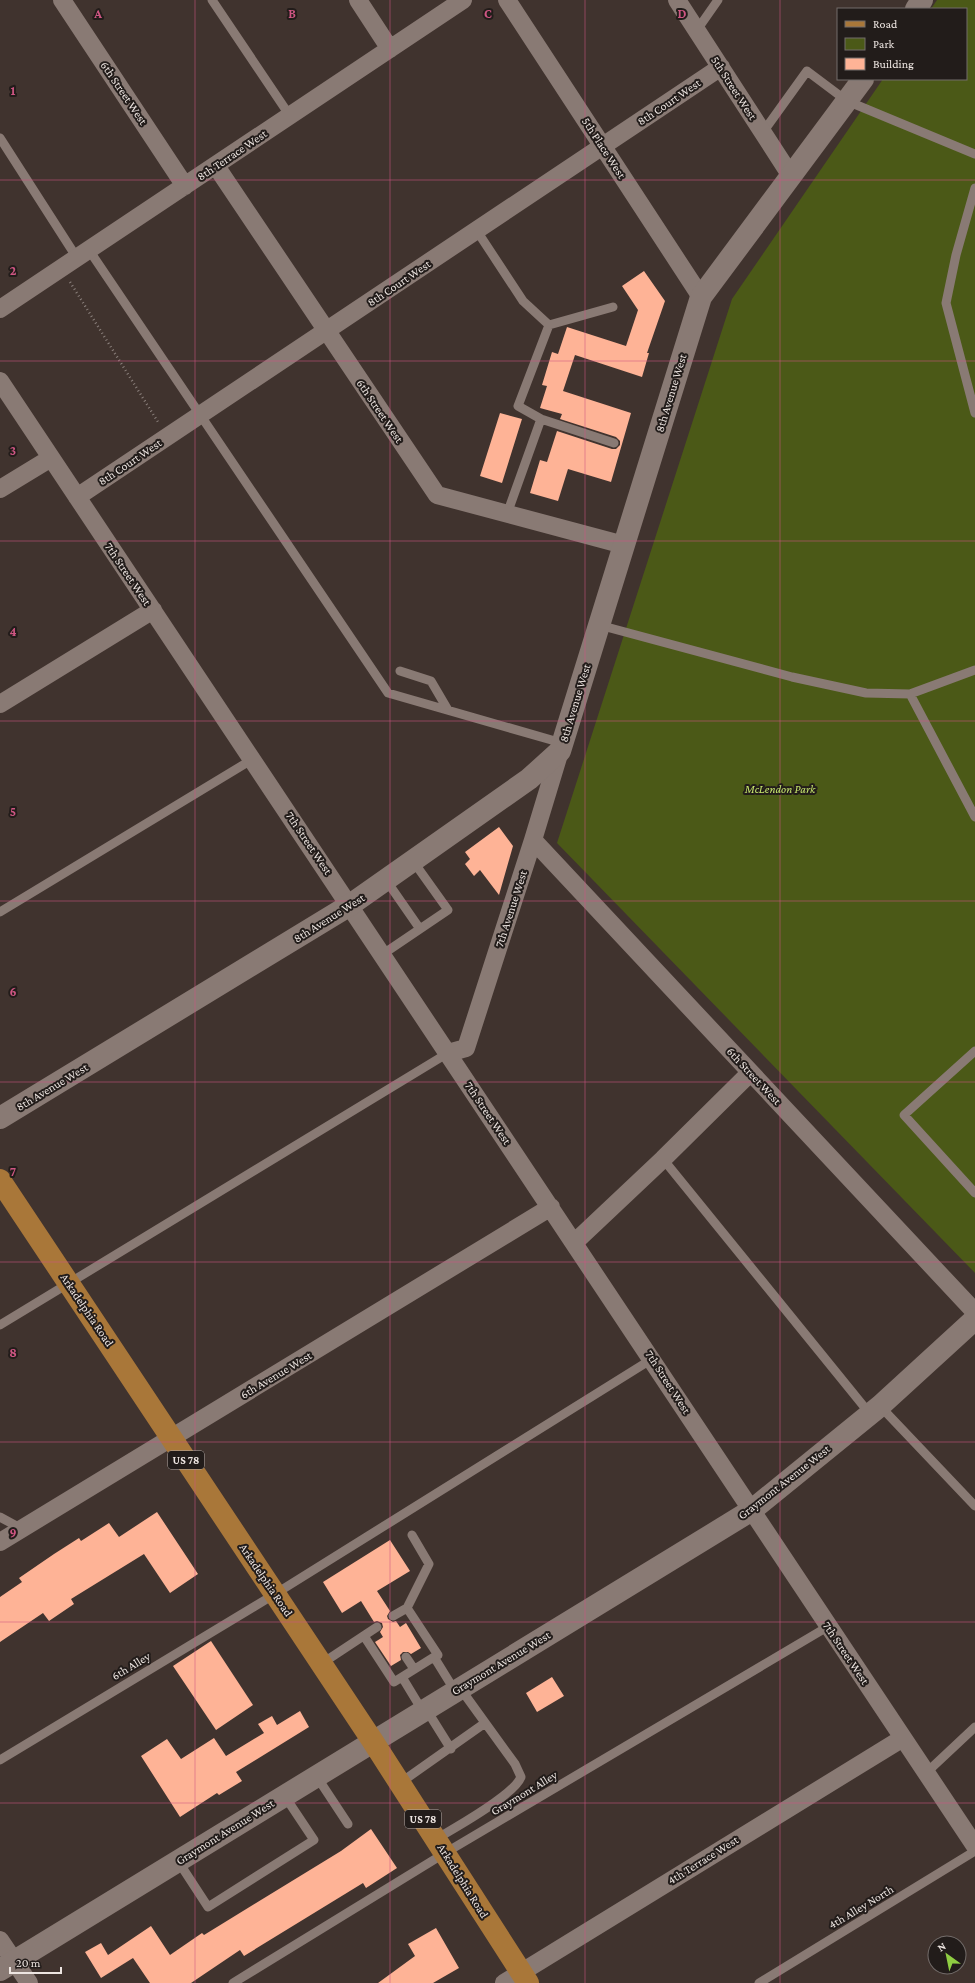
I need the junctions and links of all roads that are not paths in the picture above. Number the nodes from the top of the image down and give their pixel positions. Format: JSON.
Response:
{"nodes":[{"id":1,"x":62,"y":0,"type":"edge"},
{"id":2,"x":212,"y":0,"type":"edge"},
{"id":3,"x":358,"y":0,"type":"edge"},
{"id":4,"x":463,"y":0,"type":"edge"},
{"id":5,"x":507,"y":0,"type":"edge"},
{"id":6,"x":677,"y":0,"type":"edge"},
{"id":7,"x":718,"y":0,"type":"edge"},
{"id":8,"x":697,"y":30,"type":"junction"},
{"id":9,"x":390,"y":49,"type":"junction"},
{"id":10,"x":721,"y":67,"type":"junction"},
{"id":11,"x":862,"y":80,"type":"edge"},
{"id":12,"x":847,"y":101,"type":"junction"},
{"id":13,"x":290,"y":116,"type":"junction"},
{"id":14,"x":763,"y":132,"type":"junction"},
{"id":15,"x":0,"y":138,"type":"edge"},
{"id":16,"x":603,"y":147,"type":"junction"},
{"id":17,"x":975,"y":154,"type":"edge"},
{"id":18,"x":216,"y":166,"type":"junction"},
{"id":19,"x":791,"y":176,"type":"junction"},
{"id":20,"x":185,"y":186,"type":"junction"},
{"id":21,"x":975,"y":188,"type":"edge"},
{"id":22,"x":477,"y":231,"type":"junction"},
{"id":23,"x":83,"y":254,"type":"junction"},
{"id":24,"x":700,"y":297,"type":"junction"},
{"id":25,"x":613,"y":307,"type":"dead end"},
{"id":26,"x":0,"y":309,"type":"edge"},
{"id":27,"x":549,"y":325,"type":"junction"},
{"id":28,"x":327,"y":331,"type":"junction"},
{"id":29,"x":0,"y":381,"type":"edge"},
{"id":30,"x":975,"y":413,"type":"edge"},
{"id":31,"x":199,"y":416,"type":"junction"},
{"id":32,"x":541,"y":419,"type":"junction"},
{"id":33,"x":614,"y":443,"type":"dead end"},
{"id":34,"x":51,"y":458,"type":"junction"},
{"id":35,"x":0,"y":489,"type":"edge"},
{"id":36,"x":78,"y":497,"type":"junction"},
{"id":37,"x":508,"y":514,"type":"junction"},
{"id":38,"x":624,"y":545,"type":"junction"},
{"id":39,"x":153,"y":610,"type":"junction"},
{"id":40,"x":599,"y":625,"type":"junction"},
{"id":41,"x":975,"y":670,"type":"edge"},
{"id":42,"x":400,"y":671,"type":"dead end"},
{"id":43,"x":910,"y":694,"type":"junction"},
{"id":44,"x":0,"y":704,"type":"edge"},
{"id":45,"x":448,"y":710,"type":"junction"},
{"id":46,"x":561,"y":747,"type":"junction"},
{"id":47,"x":253,"y":759,"type":"junction"},
{"id":48,"x":975,"y":817,"type":"edge"},
{"id":49,"x":533,"y":840,"type":"junction"},
{"id":50,"x":414,"y":861,"type":"junction"},
{"id":51,"x":386,"y":880,"type":"junction"},
{"id":52,"x":350,"y":906,"type":"junction"},
{"id":53,"x":0,"y":912,"type":"edge"},
{"id":54,"x":420,"y":929,"type":"junction"},
{"id":55,"x":383,"y":954,"type":"junction"},
{"id":56,"x":975,"y":1051,"type":"edge"},
{"id":57,"x":448,"y":1053,"type":"junction"},
{"id":58,"x":750,"y":1073,"type":"junction"},
{"id":59,"x":0,"y":1118,"type":"edge"},
{"id":60,"x":663,"y":1159,"type":"junction"},
{"id":61,"x":0,"y":1180,"type":"edge"},
{"id":62,"x":975,"y":1193,"type":"edge"},
{"id":63,"x":551,"y":1207,"type":"junction"},
{"id":64,"x":574,"y":1242,"type":"junction"},
{"id":65,"x":68,"y":1283,"type":"junction"},
{"id":66,"x":975,"y":1312,"type":"edge"},
{"id":67,"x":975,"y":1319,"type":"edge"},
{"id":68,"x":0,"y":1325,"type":"edge"},
{"id":69,"x":652,"y":1359,"type":"junction"},
{"id":70,"x":875,"y":1410,"type":"junction"},
{"id":71,"x":171,"y":1438,"type":"junction"},
{"id":72,"x":975,"y":1506,"type":"edge"},
{"id":73,"x":752,"y":1510,"type":"junction"},
{"id":74,"x":0,"y":1517,"type":"edge"},
{"id":75,"x":22,"y":1529,"type":"junction"},
{"id":76,"x":412,"y":1535,"type":"dead end"},
{"id":77,"x":0,"y":1542,"type":"edge"},
{"id":78,"x":275,"y":1594,"type":"junction"},
{"id":79,"x":407,"y":1608,"type":"junction"},
{"id":80,"x":393,"y":1616,"type":"dead end"},
{"id":81,"x":829,"y":1626,"type":"junction"},
{"id":82,"x":377,"y":1627,"type":"dead end"},
{"id":83,"x":364,"y":1636,"type":"junction"},
{"id":84,"x":406,"y":1657,"type":"dead end"},
{"id":85,"x":434,"y":1657,"type":"junction"},
{"id":86,"x":321,"y":1664,"type":"junction"},
{"id":87,"x":414,"y":1669,"type":"junction"},
{"id":88,"x":402,"y":1677,"type":"junction"},
{"id":89,"x":457,"y":1689,"type":"junction"},
{"id":90,"x":424,"y":1709,"type":"junction"},
{"id":91,"x":486,"y":1723,"type":"junction"},
{"id":92,"x":975,"y":1728,"type":"edge"},
{"id":93,"x":903,"y":1738,"type":"junction"},
{"id":94,"x":372,"y":1740,"type":"junction"},
{"id":95,"x":451,"y":1749,"type":"junction"},
{"id":96,"x":0,"y":1760,"type":"edge"},
{"id":97,"x":926,"y":1773,"type":"junction"},
{"id":98,"x":316,"y":1776,"type":"junction"},
{"id":99,"x":400,"y":1783,"type":"junction"},
{"id":100,"x":284,"y":1795,"type":"junction"},
{"id":101,"x":348,"y":1824,"type":"dead end"},
{"id":102,"x":440,"y":1846,"type":"junction"},
{"id":103,"x":975,"y":1846,"type":"edge"},
{"id":104,"x":975,"y":1851,"type":"edge"},
{"id":105,"x":178,"y":1861,"type":"junction"},
{"id":106,"x":0,"y":1940,"type":"edge"},
{"id":107,"x":7,"y":1966,"type":"edge"},
{"id":108,"x":518,"y":1979,"type":"edge"},
{"id":109,"x":29,"y":1983,"type":"edge"},
{"id":110,"x":233,"y":1983,"type":"edge"},
{"id":111,"x":759,"y":1983,"type":"edge"}],
"edges":[{"from":1,"to":20,"type":"street","name":"6th Street West"},
{"from":2,"to":13,"type":"lane"},
{"from":3,"to":9,"type":"street"},
{"from":4,"to":9,"type":"street","name":"8th Terrace West"},
{"from":5,"to":16,"type":"street","name":"5th Place West"},
{"from":6,"to":8,"type":"street","name":"5th Street West"},
{"from":7,"to":8,"type":"lane"},
{"from":8,"to":10,"type":"street","name":"5th Street West"},
{"from":9,"to":13,"type":"street","name":"8th Terrace West"},
{"from":10,"to":14,"type":"street","name":"5th Street West"},
{"from":10,"to":16,"type":"street","name":"8th Court West"},
{"from":11,"to":12,"type":"main road","name":"8th Avenue West"},
{"from":12,"to":14,"type":"lane"},
{"from":12,"to":17,"type":"lane"},
{"from":12,"to":19,"type":"main road","name":"8th Avenue West"},
{"from":13,"to":18,"type":"street","name":"8th Terrace West"},
{"from":14,"to":19,"type":"street","name":"5th Street West"},
{"from":15,"to":23,"type":"lane"},
{"from":16,"to":22,"type":"street","name":"8th Court West"},
{"from":16,"to":24,"type":"street","name":"5th Place West"},
{"from":18,"to":20,"type":"street","name":"8th Terrace West"},
{"from":18,"to":28,"type":"street","name":"6th Street West"},
{"from":19,"to":24,"type":"main road","name":"8th Avenue West"},
{"from":20,"to":23,"type":"street","name":"8th Terrace West"},
{"from":21,"to":30,"type":"lane"},
{"from":22,"to":27,"type":"lane"},
{"from":22,"to":28,"type":"street","name":"8th Court West"},
{"from":23,"to":26,"type":"street","name":"8th Terrace West"},
{"from":23,"to":31,"type":"lane"},
{"from":24,"to":38,"type":"main road","name":"8th Avenue West"},
{"from":25,"to":27,"type":"lane"},
{"from":27,"to":32,"type":"lane"},
{"from":28,"to":31,"type":"street","name":"8th Court West"},
{"from":28,"to":37,"type":"street","name":"6th Street West"},
{"from":29,"to":34,"type":"street","name":"7th Street West"},
{"from":31,"to":36,"type":"street","name":"8th Court West"},
{"from":31,"to":45,"type":"lane"},
{"from":32,"to":33,"type":"lane"},
{"from":32,"to":37,"type":"lane"},
{"from":34,"to":35,"type":"street"},
{"from":34,"to":36,"type":"street","name":"7th Street West"},
{"from":36,"to":39,"type":"street","name":"7th Street West"},
{"from":37,"to":38,"type":"street","name":"6th Street West"},
{"from":38,"to":40,"type":"main road","name":"8th Avenue West"},
{"from":39,"to":44,"type":"street"},
{"from":39,"to":47,"type":"street","name":"7th Street West"},
{"from":40,"to":43,"type":"lane"},
{"from":40,"to":46,"type":"main road","name":"8th Avenue West"},
{"from":41,"to":43,"type":"lane"},
{"from":42,"to":45,"type":"lane"},
{"from":43,"to":48,"type":"lane"},
{"from":45,"to":46,"type":"lane"},
{"from":46,"to":49,"type":"street","name":"7th Avenue West"},
{"from":46,"to":50,"type":"main road","name":"8th Avenue West"},
{"from":47,"to":52,"type":"street","name":"7th Street West"},
{"from":47,"to":53,"type":"lane"},
{"from":49,"to":57,"type":"street","name":"7th Avenue West"},
{"from":49,"to":58,"type":"street","name":"6th Street West"},
{"from":50,"to":51,"type":"main road","name":"8th Avenue West"},
{"from":50,"to":54,"type":"lane"},
{"from":51,"to":52,"type":"main road","name":"8th Avenue West"},
{"from":51,"to":54,"type":"lane"},
{"from":52,"to":55,"type":"street","name":"7th Street West"},
{"from":52,"to":59,"type":"main road","name":"8th Avenue West"},
{"from":54,"to":55,"type":"lane"},
{"from":55,"to":57,"type":"street","name":"7th Street West"},
{"from":56,"to":62,"type":"lane"},
{"from":57,"to":63,"type":"street","name":"7th Street West"},
{"from":57,"to":65,"type":"lane"},
{"from":58,"to":60,"type":"street"},
{"from":58,"to":66,"type":"street","name":"6th Street West"},
{"from":60,"to":64,"type":"street"},
{"from":60,"to":70,"type":"lane"},
{"from":61,"to":65,"type":"main road","name":"Arkadelphia Road","number":"US 78"},
{"from":63,"to":64,"type":"street","name":"7th Street West"},
{"from":63,"to":71,"type":"street","name":"6th Avenue West"},
{"from":64,"to":69,"type":"street","name":"7th Street West"},
{"from":65,"to":68,"type":"lane"},
{"from":65,"to":71,"type":"main road","name":"Arkadelphia Road","number":"US 78"},
{"from":67,"to":70,"type":"main road","name":"Graymont Avenue West"},
{"from":69,"to":73,"type":"street","name":"7th Street West"},
{"from":69,"to":78,"type":"lane","name":"6th Alley"},
{"from":70,"to":72,"type":"lane"},
{"from":70,"to":73,"type":"main road","name":"Graymont Avenue West"},
{"from":71,"to":75,"type":"street","name":"6th Avenue West"},
{"from":71,"to":78,"type":"main road","name":"Arkadelphia Road","number":"US 78"},
{"from":73,"to":81,"type":"street","name":"7th Street West"},
{"from":73,"to":89,"type":"main road","name":"Graymont Avenue West"},
{"from":74,"to":75,"type":"lane"},
{"from":75,"to":77,"type":"street","name":"6th Avenue West"},
{"from":76,"to":79,"type":"lane"},
{"from":78,"to":86,"type":"main road","name":"Arkadelphia Road","number":"US 78"},
{"from":78,"to":96,"type":"lane","name":"6th Alley"},
{"from":79,"to":80,"type":"lane"},
{"from":79,"to":85,"type":"lane"},
{"from":81,"to":93,"type":"street","name":"7th Street West"},
{"from":81,"to":102,"type":"lane","name":"Graymont Alley"},
{"from":82,"to":83,"type":"lane"},
{"from":83,"to":86,"type":"lane"},
{"from":83,"to":88,"type":"lane"},
{"from":84,"to":87,"type":"lane"},
{"from":85,"to":87,"type":"lane"},
{"from":85,"to":89,"type":"lane"},
{"from":86,"to":94,"type":"main road","name":"Arkadelphia Road","number":"US 78"},
{"from":87,"to":88,"type":"lane"},
{"from":88,"to":90,"type":"lane"},
{"from":89,"to":90,"type":"main road","name":"Graymont Avenue West"},
{"from":89,"to":91,"type":"lane"},
{"from":90,"to":94,"type":"main road","name":"Graymont Avenue West"},
{"from":90,"to":95,"type":"lane"},
{"from":91,"to":95,"type":"lane"},
{"from":91,"to":102,"type":"lane"},
{"from":92,"to":97,"type":"lane"},
{"from":93,"to":97,"type":"street","name":"7th Street West"},
{"from":93,"to":108,"type":"street","name":"4th Terrace West"},
{"from":94,"to":98,"type":"main road","name":"Graymont Avenue West"},
{"from":94,"to":99,"type":"main road","name":"Arkadelphia Road","number":"US 78"},
{"from":95,"to":99,"type":"lane"},
{"from":97,"to":103,"type":"street","name":"7th Street West"},
{"from":98,"to":100,"type":"main road","name":"Graymont Avenue West"},
{"from":98,"to":101,"type":"lane"},
{"from":99,"to":102,"type":"main road","name":"Arkadelphia Road","number":"US 78"},
{"from":100,"to":105,"type":"main road","name":"Graymont Avenue West"},
{"from":100,"to":105,"type":"lane"},
{"from":102,"to":108,"type":"main road","name":"Arkadelphia Road","number":"US 78"},
{"from":102,"to":110,"type":"lane","name":"Graymont Alley"},
{"from":104,"to":111,"type":"lane","name":"4th Alley North"},
{"from":105,"to":107,"type":"main road","name":"Graymont Avenue West"},
{"from":106,"to":107,"type":"street"},
{"from":107,"to":109,"type":"street"}]}
